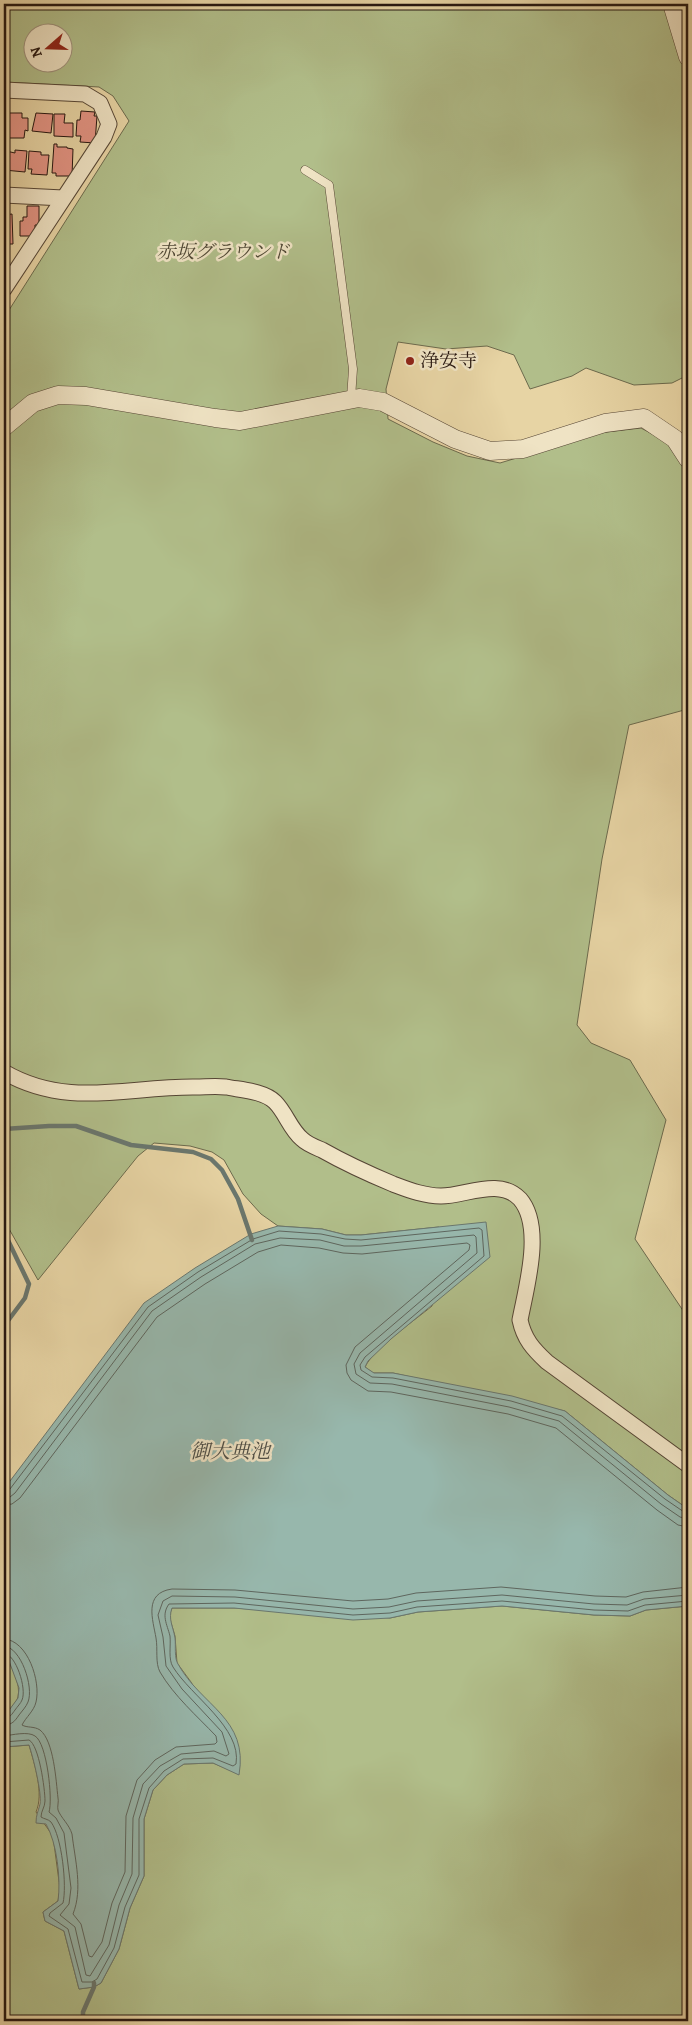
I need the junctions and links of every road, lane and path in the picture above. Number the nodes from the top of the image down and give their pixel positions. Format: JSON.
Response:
{"nodes":[{"id":1,"x":672,"y":4,"type":"edge"},
{"id":2,"x":688,"y":57,"type":"edge"},
{"id":3,"x":4,"y":90,"type":"edge"},
{"id":4,"x":305,"y":170,"type":"dead end"},
{"id":5,"x":4,"y":195,"type":"edge"},
{"id":6,"x":64,"y":198,"type":"junction"},
{"id":7,"x":4,"y":289,"type":"edge"},
{"id":8,"x":351,"y":398,"type":"junction"},
{"id":9,"x":4,"y":427,"type":"edge"},
{"id":10,"x":688,"y":459,"type":"edge"},
{"id":11,"x":4,"y":1072,"type":"edge"},
{"id":12,"x":688,"y":1465,"type":"edge"}],
"edges":[{"from":1,"to":2,"type":"street"},
{"from":3,"to":6,"type":"street"},
{"from":4,"to":8,"type":"lane"},
{"from":5,"to":6,"type":"street"},
{"from":6,"to":7,"type":"street"},
{"from":8,"to":9,"type":"street"},
{"from":8,"to":10,"type":"street"},
{"from":11,"to":12,"type":"street"}]}
